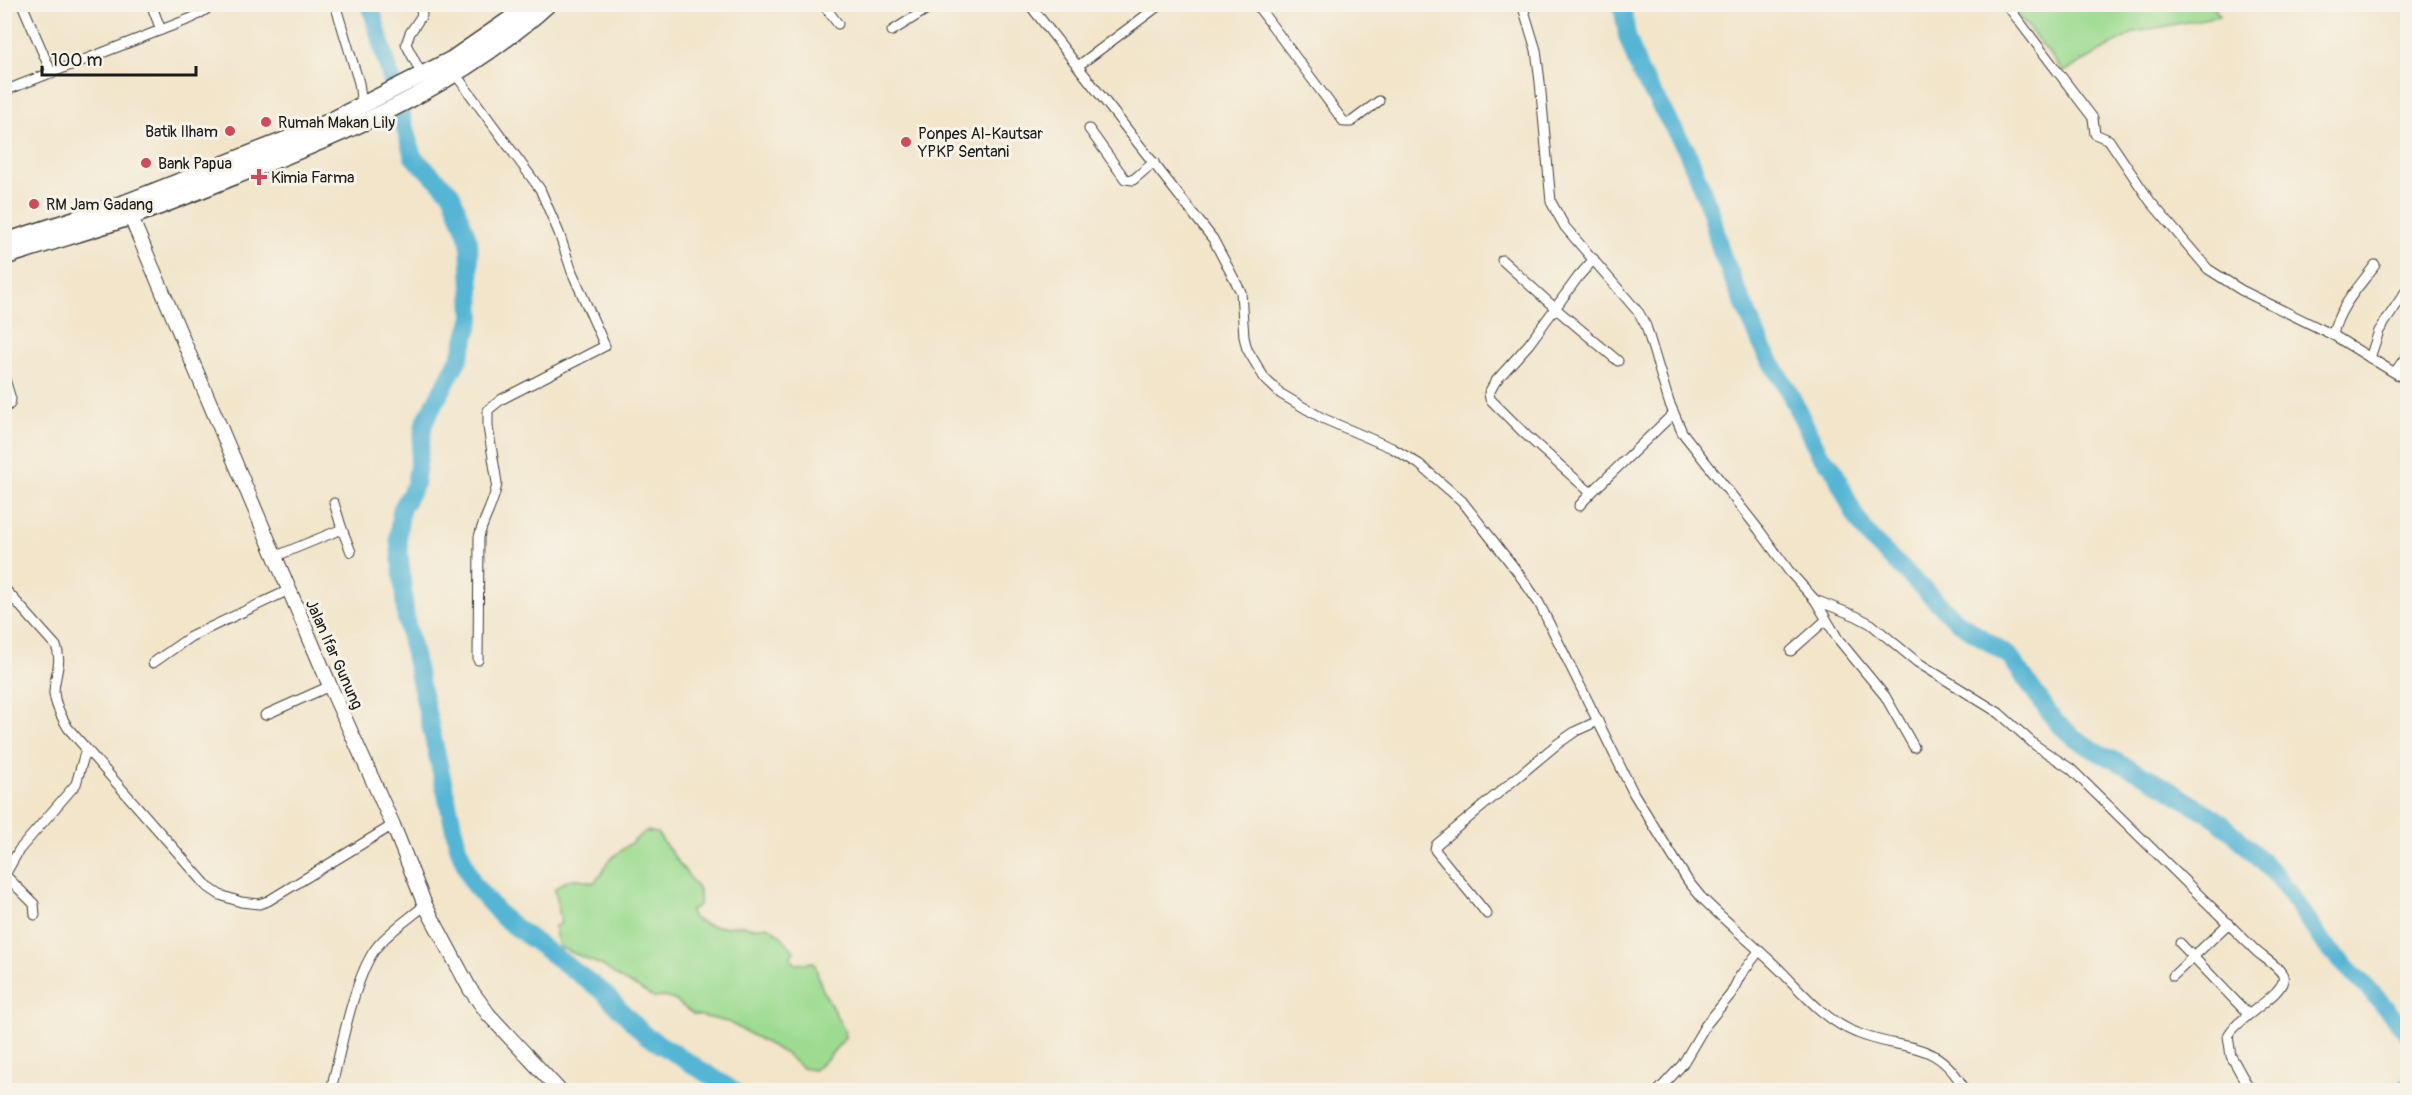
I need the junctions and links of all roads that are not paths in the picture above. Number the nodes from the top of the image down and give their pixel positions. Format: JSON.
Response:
{"nodes":[{"id":1,"x":22,"y":4,"type":"edge"},
{"id":2,"x":151,"y":4,"type":"edge"},
{"id":3,"x":210,"y":4,"type":"edge"},
{"id":4,"x":335,"y":4,"type":"edge"},
{"id":5,"x":420,"y":4,"type":"edge"},
{"id":6,"x":526,"y":4,"type":"edge"},
{"id":7,"x":548,"y":4,"type":"edge"},
{"id":8,"x":823,"y":4,"type":"edge"},
{"id":9,"x":935,"y":4,"type":"edge"},
{"id":10,"x":1029,"y":4,"type":"edge"},
{"id":11,"x":1161,"y":4,"type":"edge"},
{"id":12,"x":1256,"y":4,"type":"edge"},
{"id":13,"x":1522,"y":4,"type":"edge"},
{"id":14,"x":2006,"y":4,"type":"edge"},
{"id":15,"x":838,"y":24,"type":"dead end"},
{"id":16,"x":513,"y":26,"type":"junction"},
{"id":17,"x":160,"y":30,"type":"junction"},
{"id":18,"x":892,"y":31,"type":"dead end"},
{"id":19,"x":1078,"y":66,"type":"junction"},
{"id":20,"x":52,"y":74,"type":"junction"},
{"id":21,"x":456,"y":75,"type":"junction"},
{"id":22,"x":422,"y":82,"type":"junction"},
{"id":23,"x":4,"y":91,"type":"edge"},
{"id":24,"x":1378,"y":101,"type":"dead end"},
{"id":25,"x":364,"y":103,"type":"junction"},
{"id":26,"x":1089,"y":129,"type":"dead end"},
{"id":27,"x":1154,"y":162,"type":"junction"},
{"id":28,"x":128,"y":210,"type":"junction"},
{"id":29,"x":7,"y":244,"type":"edge"},
{"id":30,"x":1594,"y":259,"type":"junction"},
{"id":31,"x":1502,"y":260,"type":"dead end"},
{"id":32,"x":2375,"y":265,"type":"dead end"},
{"id":33,"x":2408,"y":288,"type":"edge"},
{"id":34,"x":1554,"y":308,"type":"junction"},
{"id":35,"x":2333,"y":335,"type":"junction"},
{"id":36,"x":2408,"y":354,"type":"edge"},
{"id":37,"x":2370,"y":358,"type":"junction"},
{"id":38,"x":1618,"y":361,"type":"dead end"},
{"id":39,"x":2395,"y":372,"type":"junction"},
{"id":40,"x":4,"y":376,"type":"edge"},
{"id":41,"x":2408,"y":381,"type":"edge"},
{"id":42,"x":4,"y":409,"type":"edge"},
{"id":43,"x":1673,"y":414,"type":"junction"},
{"id":44,"x":1591,"y":493,"type":"junction"},
{"id":45,"x":334,"y":503,"type":"dead end"},
{"id":46,"x":1579,"y":506,"type":"dead end"},
{"id":47,"x":342,"y":529,"type":"junction"},
{"id":48,"x":351,"y":552,"type":"dead end"},
{"id":49,"x":274,"y":557,"type":"junction"},
{"id":50,"x":4,"y":588,"type":"edge"},
{"id":51,"x":289,"y":590,"type":"junction"},
{"id":52,"x":1815,"y":600,"type":"junction"},
{"id":53,"x":1826,"y":620,"type":"junction"},
{"id":54,"x":1791,"y":651,"type":"dead end"},
{"id":55,"x":478,"y":660,"type":"dead end"},
{"id":56,"x":153,"y":663,"type":"dead end"},
{"id":57,"x":330,"y":686,"type":"junction"},
{"id":58,"x":265,"y":715,"type":"dead end"},
{"id":59,"x":1598,"y":721,"type":"junction"},
{"id":60,"x":1914,"y":747,"type":"dead end"},
{"id":61,"x":86,"y":749,"type":"junction"},
{"id":62,"x":393,"y":825,"type":"junction"},
{"id":63,"x":425,"y":905,"type":"junction"},
{"id":64,"x":1487,"y":914,"type":"dead end"},
{"id":65,"x":35,"y":915,"type":"dead end"},
{"id":66,"x":2229,"y":923,"type":"junction"},
{"id":67,"x":2180,"y":943,"type":"dead end"},
{"id":68,"x":1759,"y":951,"type":"junction"},
{"id":69,"x":2194,"y":957,"type":"junction"},
{"id":70,"x":2173,"y":976,"type":"dead end"},
{"id":71,"x":2248,"y":1014,"type":"junction"},
{"id":72,"x":330,"y":1090,"type":"edge"},
{"id":73,"x":559,"y":1090,"type":"edge"},
{"id":74,"x":1659,"y":1090,"type":"edge"},
{"id":75,"x":1965,"y":1090,"type":"edge"},
{"id":76,"x":2250,"y":1090,"type":"edge"}],
"edges":[{"from":1,"to":20,"type":"street"},
{"from":2,"to":17,"type":"street"},
{"from":3,"to":17,"type":"street"},
{"from":4,"to":25,"type":"street"},
{"from":5,"to":22,"type":"street"},
{"from":6,"to":16,"type":"highway"},
{"from":7,"to":16,"type":"highway"},
{"from":8,"to":15,"type":"street"},
{"from":9,"to":18,"type":"street"},
{"from":10,"to":19,"type":"street"},
{"from":11,"to":19,"type":"street"},
{"from":12,"to":24,"type":"street"},
{"from":13,"to":30,"type":"street"},
{"from":14,"to":35,"type":"street"},
{"from":16,"to":21,"type":"highway"},
{"from":16,"to":22,"type":"highway"},
{"from":17,"to":20,"type":"street"},
{"from":19,"to":27,"type":"street"},
{"from":20,"to":23,"type":"street"},
{"from":21,"to":22,"type":"highway"},
{"from":21,"to":55,"type":"street"},
{"from":22,"to":25,"type":"highway"},
{"from":22,"to":28,"type":"highway"},
{"from":25,"to":28,"type":"highway"},
{"from":26,"to":27,"type":"street"},
{"from":27,"to":59,"type":"street"},
{"from":28,"to":29,"type":"highway"},
{"from":28,"to":49,"type":"street","name":"Jalan Ifar Gunung"},
{"from":30,"to":34,"type":"street"},
{"from":30,"to":43,"type":"street"},
{"from":31,"to":34,"type":"street"},
{"from":32,"to":35,"type":"street"},
{"from":33,"to":37,"type":"street"},
{"from":34,"to":38,"type":"street"},
{"from":34,"to":44,"type":"street"},
{"from":35,"to":37,"type":"street"},
{"from":36,"to":39,"type":"street"},
{"from":37,"to":39,"type":"street"},
{"from":39,"to":41,"type":"street"},
{"from":40,"to":42,"type":"street"},
{"from":43,"to":44,"type":"street"},
{"from":43,"to":52,"type":"street"},
{"from":44,"to":46,"type":"street"},
{"from":45,"to":47,"type":"street"},
{"from":47,"to":48,"type":"street"},
{"from":47,"to":49,"type":"street"},
{"from":49,"to":51,"type":"street","name":"Jalan Ifar Gunung"},
{"from":50,"to":61,"type":"street"},
{"from":51,"to":56,"type":"street"},
{"from":51,"to":57,"type":"street","name":"Jalan Ifar Gunung"},
{"from":52,"to":53,"type":"street"},
{"from":52,"to":66,"type":"street"},
{"from":53,"to":54,"type":"street"},
{"from":53,"to":60,"type":"street"},
{"from":57,"to":58,"type":"street"},
{"from":57,"to":62,"type":"street","name":"Jalan Ifar Gunung"},
{"from":59,"to":64,"type":"street"},
{"from":59,"to":68,"type":"street"},
{"from":61,"to":62,"type":"street"},
{"from":61,"to":65,"type":"street"},
{"from":62,"to":63,"type":"street","name":"Jalan Ifar Gunung"},
{"from":63,"to":72,"type":"street"},
{"from":63,"to":73,"type":"street","name":"Jalan Ifar Gunung"},
{"from":66,"to":69,"type":"street"},
{"from":66,"to":71,"type":"street"},
{"from":67,"to":69,"type":"street"},
{"from":68,"to":74,"type":"street"},
{"from":68,"to":75,"type":"street"},
{"from":69,"to":70,"type":"street"},
{"from":69,"to":71,"type":"street"},
{"from":71,"to":76,"type":"street"}]}
